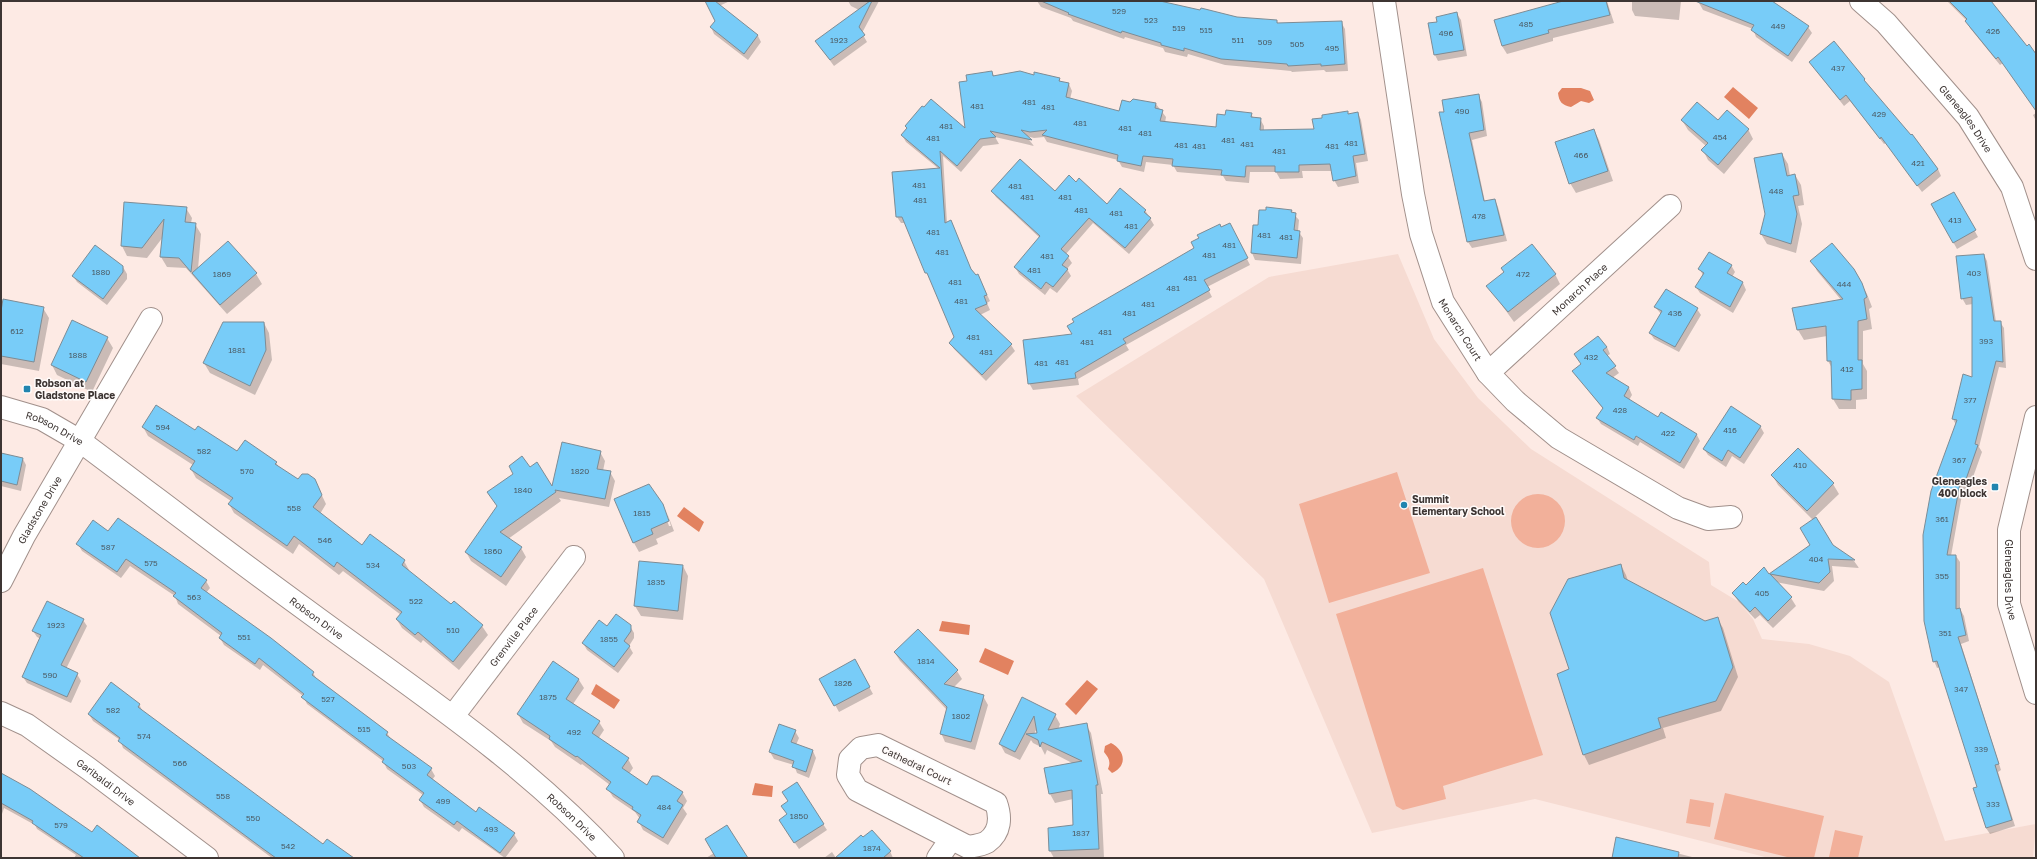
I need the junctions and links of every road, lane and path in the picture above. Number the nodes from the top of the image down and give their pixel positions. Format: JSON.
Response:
{"nodes":[{"id":1,"x":1384,"y":1,"type":"edge"},
{"id":2,"x":1860,"y":1,"type":"edge"},
{"id":3,"x":1670,"y":206,"type":"dead end"},
{"id":4,"x":2036,"y":259,"type":"edge"},
{"id":5,"x":151,"y":319,"type":"dead end"},
{"id":6,"x":1488,"y":373,"type":"junction"},
{"id":7,"x":1,"y":407,"type":"edge"},
{"id":8,"x":2036,"y":417,"type":"edge"},
{"id":9,"x":80,"y":441,"type":"junction"},
{"id":10,"x":1731,"y":517,"type":"dead end"},
{"id":11,"x":574,"y":557,"type":"dead end"},
{"id":12,"x":1,"y":581,"type":"edge"},
{"id":13,"x":2036,"y":693,"type":"edge"},
{"id":14,"x":1,"y":713,"type":"edge"},
{"id":15,"x":453,"y":716,"type":"junction"},
{"id":16,"x":951,"y":839,"type":"junction"},
{"id":17,"x":207,"y":858,"type":"edge"},
{"id":18,"x":613,"y":858,"type":"edge"},
{"id":19,"x":938,"y":858,"type":"edge"}],
"edges":[{"from":1,"to":6,"type":"street","name":"Monarch Court"},
{"from":2,"to":4,"type":"street","name":"Gleneagles Drive"},
{"from":3,"to":6,"type":"street","name":"Monarch Place"},
{"from":5,"to":9,"type":"street","name":"Gladstone Drive"},
{"from":6,"to":10,"type":"street","name":"Monarch Court"},
{"from":7,"to":9,"type":"street","name":"Robson Drive"},
{"from":8,"to":13,"type":"street","name":"Gleneagles Drive"},
{"from":9,"to":12,"type":"street","name":"Gladstone Drive"},
{"from":9,"to":15,"type":"street","name":"Robson Drive"},
{"from":11,"to":15,"type":"street","name":"Grenville Place"},
{"from":14,"to":17,"type":"street","name":"Garibaldi Drive"},
{"from":15,"to":18,"type":"street","name":"Robson Drive"},
{"from":16,"to":16,"type":"street","name":"Cathedral Court"},
{"from":16,"to":19,"type":"street"}]}
